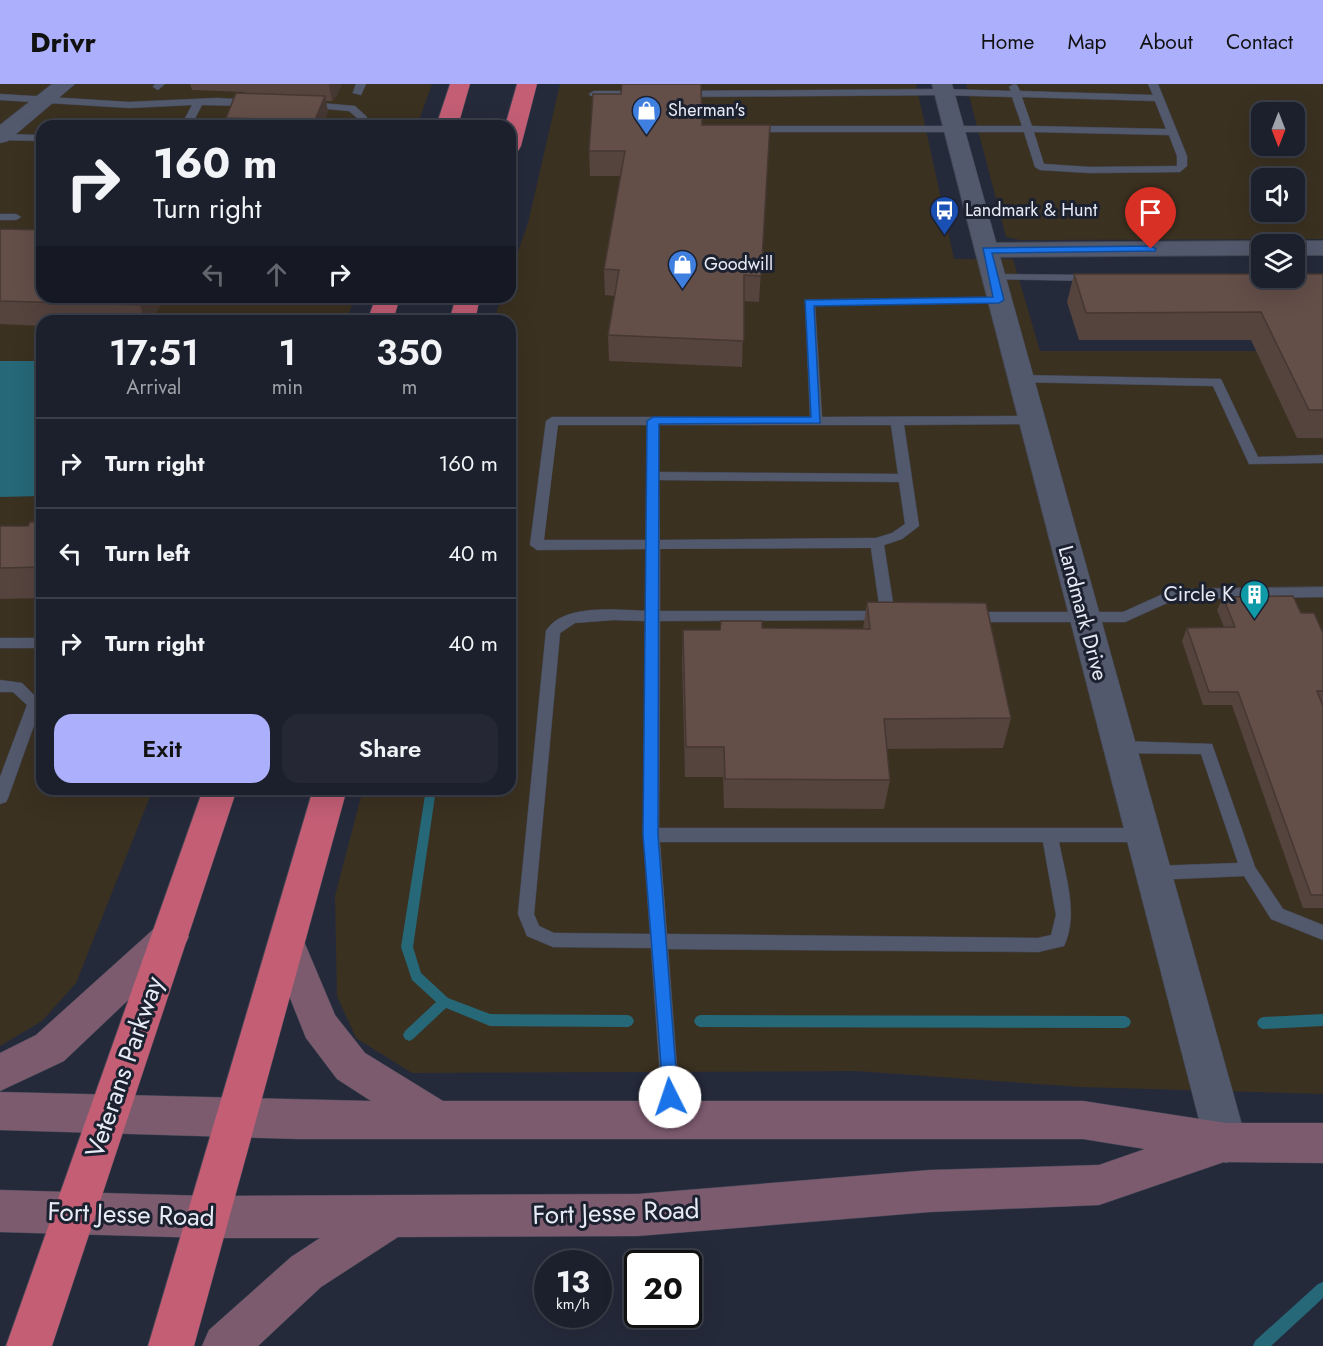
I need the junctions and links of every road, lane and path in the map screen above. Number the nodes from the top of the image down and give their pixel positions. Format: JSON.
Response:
{"nodes":[{"id":1,"x":65,"y":84,"type":"edge"},
{"id":2,"x":460,"y":84,"type":"edge"},
{"id":3,"x":527,"y":84,"type":"edge"},
{"id":4,"x":1153,"y":84,"type":"edge"},
{"id":5,"x":942,"y":88,"type":"edge"},
{"id":6,"x":1014,"y":89,"type":"edge"},
{"id":7,"x":594,"y":94,"type":"edge"},
{"id":8,"x":652,"y":94,"type":"edge"},
{"id":9,"x":675,"y":94,"type":"edge"},
{"id":10,"x":0,"y":97,"type":"edge"},
{"id":11,"x":1158,"y":98,"type":"junction"},
{"id":12,"x":45,"y":101,"type":"junction"},
{"id":13,"x":198,"y":102,"type":"junction"},
{"id":14,"x":262,"y":103,"type":"edge"},
{"id":15,"x":297,"y":105,"type":"edge"},
{"id":16,"x":189,"y":120,"type":"edge"},
{"id":17,"x":361,"y":120,"type":"edge"},
{"id":18,"x":449,"y":120,"type":"edge"},
{"id":19,"x":516,"y":124,"type":"edge"},
{"id":20,"x":952,"y":128,"type":"junction"},
{"id":21,"x":742,"y":129,"type":"edge"},
{"id":22,"x":1026,"y":130,"type":"junction"},
{"id":23,"x":1172,"y":132,"type":"junction"},
{"id":24,"x":0,"y":136,"type":"edge"},
{"id":25,"x":36,"y":138,"type":"edge"},
{"id":26,"x":0,"y":216,"type":"edge"},
{"id":27,"x":16,"y":217,"type":"dead end"},
{"id":28,"x":1305,"y":248,"type":"edge"},
{"id":29,"x":1323,"y":248,"type":"edge"},
{"id":30,"x":1251,"y":249,"type":"edge"},
{"id":31,"x":993,"y":276,"type":"junction"},
{"id":32,"x":1110,"y":278,"type":"edge"},
{"id":33,"x":1020,"y":379,"type":"junction"},
{"id":34,"x":1032,"y":420,"type":"junction"},
{"id":35,"x":653,"y":421,"type":"junction"},
{"id":36,"x":816,"y":421,"type":"junction"},
{"id":37,"x":897,"y":422,"type":"junction"},
{"id":38,"x":1323,"y":459,"type":"edge"},
{"id":39,"x":653,"y":476,"type":"junction"},
{"id":40,"x":905,"y":478,"type":"junction"},
{"id":41,"x":877,"y":543,"type":"junction"},
{"id":42,"x":653,"y":544,"type":"junction"},
{"id":43,"x":1323,"y":592,"type":"edge"},
{"id":44,"x":653,"y":616,"type":"junction"},
{"id":45,"x":958,"y":617,"type":"edge"},
{"id":46,"x":1084,"y":617,"type":"junction"},
{"id":47,"x":0,"y":643,"type":"edge"},
{"id":48,"x":36,"y":643,"type":"edge"},
{"id":49,"x":0,"y":686,"type":"edge"},
{"id":50,"x":1119,"y":747,"type":"junction"},
{"id":51,"x":218,"y":795,"type":"edge"},
{"id":52,"x":328,"y":795,"type":"edge"},
{"id":53,"x":0,"y":798,"type":"edge"},
{"id":54,"x":651,"y":835,"type":"junction"},
{"id":55,"x":1050,"y":835,"type":"junction"},
{"id":56,"x":1143,"y":835,"type":"junction"},
{"id":57,"x":1248,"y":869,"type":"junction"},
{"id":58,"x":1153,"y":873,"type":"junction"},
{"id":59,"x":1323,"y":933,"type":"edge"},
{"id":60,"x":170,"y":937,"type":"junction"},
{"id":61,"x":658,"y":942,"type":"junction"},
{"id":62,"x":287,"y":943,"type":"junction"},
{"id":63,"x":0,"y":1073,"type":"edge"},
{"id":64,"x":0,"y":1110,"type":"edge"},
{"id":65,"x":107,"y":1115,"type":"junction"},
{"id":66,"x":237,"y":1119,"type":"junction"},
{"id":67,"x":438,"y":1120,"type":"junction"},
{"id":68,"x":672,"y":1120,"type":"junction"},
{"id":69,"x":1226,"y":1143,"type":"junction"},
{"id":70,"x":1323,"y":1143,"type":"edge"},
{"id":71,"x":0,"y":1211,"type":"edge"},
{"id":72,"x":75,"y":1212,"type":"junction"},
{"id":73,"x":393,"y":1216,"type":"junction"},
{"id":74,"x":208,"y":1217,"type":"junction"},
{"id":75,"x":29,"y":1346,"type":"edge"},
{"id":76,"x":171,"y":1346,"type":"edge"},
{"id":77,"x":225,"y":1346,"type":"edge"}],
"edges":[{"from":1,"to":12,"type":"street"},
{"from":2,"to":18,"type":"highway"},
{"from":3,"to":19,"type":"highway"},
{"from":4,"to":11,"type":"lane"},
{"from":5,"to":6,"type":"lane"},
{"from":5,"to":9,"type":"lane"},
{"from":5,"to":20,"type":"street","name":"Landmark Drive"},
{"from":6,"to":11,"type":"lane"},
{"from":6,"to":22,"type":"lane"},
{"from":7,"to":8,"type":"lane"},
{"from":10,"to":12,"type":"lane"},
{"from":11,"to":23,"type":"lane"},
{"from":12,"to":13,"type":"lane"},
{"from":12,"to":24,"type":"street"},
{"from":13,"to":14,"type":"lane"},
{"from":13,"to":16,"type":"lane"},
{"from":15,"to":17,"type":"lane"},
{"from":20,"to":21,"type":"lane"},
{"from":20,"to":22,"type":"lane"},
{"from":20,"to":31,"type":"street","name":"Landmark Drive"},
{"from":22,"to":23,"type":"lane"},
{"from":22,"to":23,"type":"lane"},
{"from":24,"to":25,"type":"lane"},
{"from":26,"to":27,"type":"lane"},
{"from":28,"to":29,"type":"street"},
{"from":30,"to":31,"type":"street"},
{"from":31,"to":32,"type":"lane"},
{"from":31,"to":33,"type":"street","name":"Landmark Drive"},
{"from":31,"to":36,"type":"lane"},
{"from":33,"to":34,"type":"street","name":"Landmark Drive"},
{"from":33,"to":38,"type":"lane"},
{"from":34,"to":37,"type":"lane"},
{"from":34,"to":46,"type":"street","name":"Landmark Drive"},
{"from":35,"to":36,"type":"lane"},
{"from":35,"to":39,"type":"lane"},
{"from":35,"to":42,"type":"lane"},
{"from":36,"to":37,"type":"lane"},
{"from":37,"to":40,"type":"lane"},
{"from":39,"to":40,"type":"lane"},
{"from":39,"to":42,"type":"lane"},
{"from":40,"to":41,"type":"lane"},
{"from":41,"to":42,"type":"lane"},
{"from":41,"to":44,"type":"lane"},
{"from":42,"to":44,"type":"lane"},
{"from":43,"to":46,"type":"lane"},
{"from":44,"to":54,"type":"lane"},
{"from":44,"to":61,"type":"lane"},
{"from":45,"to":46,"type":"lane"},
{"from":46,"to":50,"type":"street","name":"Landmark Drive"},
{"from":47,"to":48,"type":"lane"},
{"from":49,"to":53,"type":"lane"},
{"from":50,"to":56,"type":"street","name":"Landmark Drive"},
{"from":50,"to":57,"type":"lane"},
{"from":51,"to":60,"type":"highway","name":"Veterans Parkway"},
{"from":52,"to":62,"type":"highway"},
{"from":54,"to":55,"type":"lane"},
{"from":54,"to":61,"type":"lane"},
{"from":55,"to":56,"type":"lane"},
{"from":55,"to":61,"type":"lane"},
{"from":56,"to":58,"type":"street","name":"Landmark Drive"},
{"from":57,"to":58,"type":"lane"},
{"from":57,"to":59,"type":"lane"},
{"from":58,"to":69,"type":"street","name":"Landmark Drive"},
{"from":60,"to":63,"type":"main road"},
{"from":60,"to":65,"type":"highway","name":"Veterans Parkway"},
{"from":61,"to":68,"type":"lane"},
{"from":62,"to":66,"type":"highway"},
{"from":62,"to":67,"type":"main road"},
{"from":64,"to":65,"type":"main road","name":"Fort Jesse Road"},
{"from":65,"to":66,"type":"main road","name":"Fort Jesse Road"},
{"from":65,"to":72,"type":"highway","name":"Veterans Parkway"},
{"from":66,"to":67,"type":"main road","name":"Fort Jesse Road"},
{"from":66,"to":74,"type":"highway"},
{"from":67,"to":68,"type":"main road","name":"Fort Jesse Road"},
{"from":68,"to":69,"type":"main road","name":"Fort Jesse Road"},
{"from":69,"to":70,"type":"main road","name":"Fort Jesse Road"},
{"from":69,"to":73,"type":"main road","name":"Fort Jesse Road"},
{"from":71,"to":72,"type":"main road","name":"Fort Jesse Road"},
{"from":72,"to":74,"type":"main road","name":"Fort Jesse Road"},
{"from":72,"to":75,"type":"highway","name":"Veterans Parkway"},
{"from":73,"to":74,"type":"main road","name":"Fort Jesse Road"},
{"from":73,"to":77,"type":"main road"},
{"from":74,"to":76,"type":"highway"}]}
